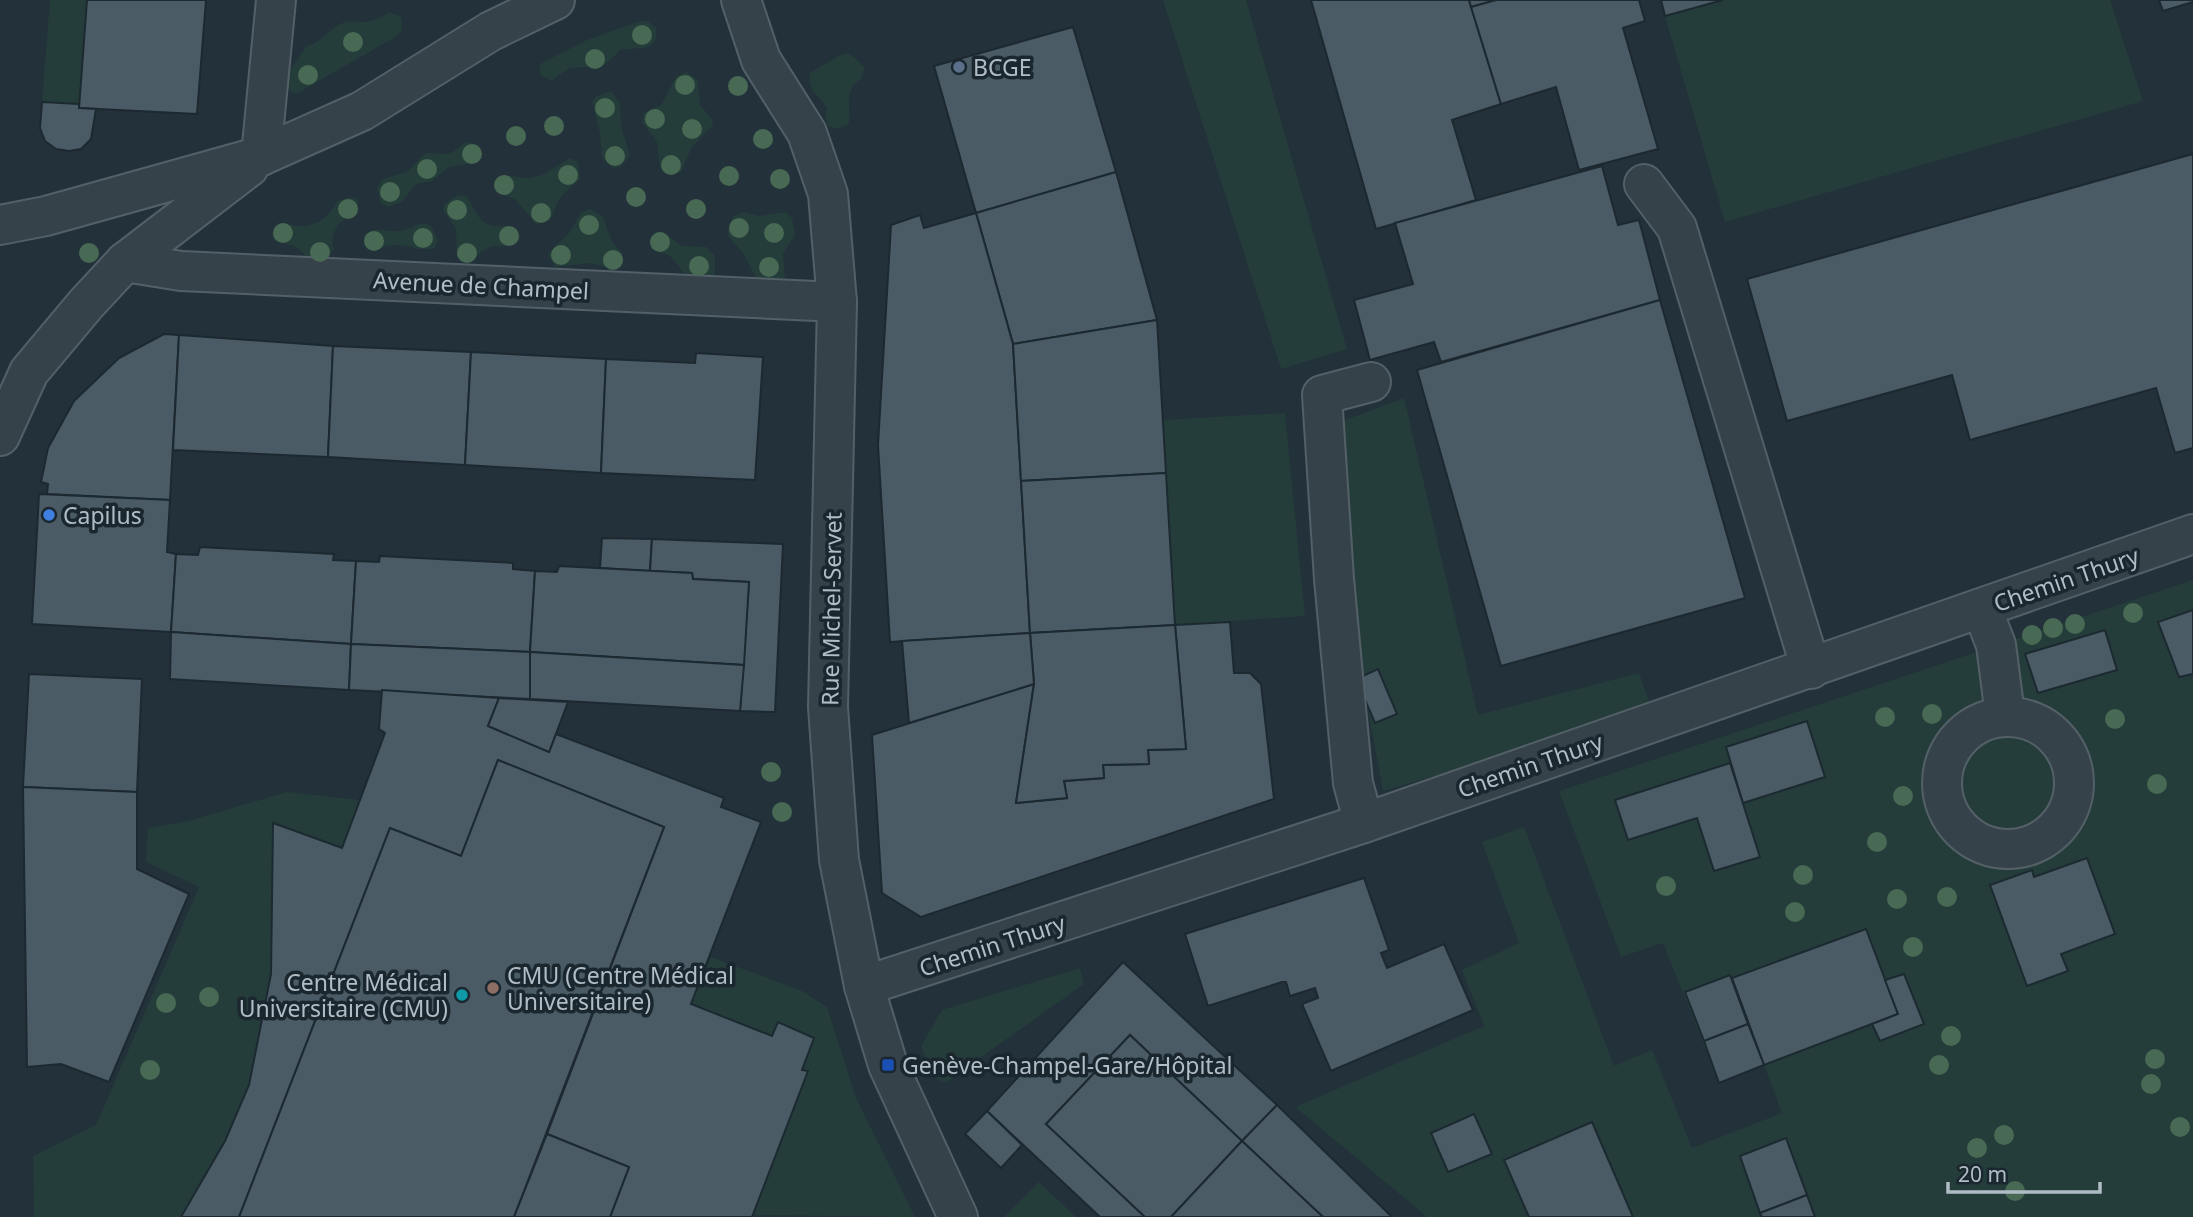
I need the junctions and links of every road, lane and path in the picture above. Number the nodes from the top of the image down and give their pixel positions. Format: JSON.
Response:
{"nodes":[{"id":1,"x":276,"y":0,"type":"edge"},
{"id":2,"x":555,"y":0,"type":"edge"},
{"id":3,"x":741,"y":0,"type":"edge"},
{"id":4,"x":261,"y":156,"type":"junction"},
{"id":5,"x":1644,"y":184,"type":"dead end"},
{"id":6,"x":0,"y":225,"type":"edge"},
{"id":7,"x":125,"y":262,"type":"junction"},
{"id":8,"x":837,"y":302,"type":"junction"},
{"id":9,"x":1371,"y":382,"type":"dead end"},
{"id":10,"x":0,"y":436,"type":"edge"},
{"id":11,"x":2193,"y":534,"type":"edge"},
{"id":12,"x":1982,"y":609,"type":"junction"},
{"id":13,"x":1811,"y":669,"type":"junction"},
{"id":14,"x":2005,"y":715,"type":"dead end"},
{"id":15,"x":1364,"y":823,"type":"junction"},
{"id":16,"x":864,"y":986,"type":"junction"},
{"id":17,"x":958,"y":1217,"type":"edge"}],
"edges":[{"from":1,"to":4,"type":"street"},
{"from":2,"to":4,"type":"street"},
{"from":3,"to":8,"type":"street","name":"Rue Michel-Servet"},
{"from":4,"to":6,"type":"street"},
{"from":4,"to":7,"type":"street"},
{"from":5,"to":13,"type":"street"},
{"from":7,"to":8,"type":"street","name":"Avenue de Champel"},
{"from":7,"to":10,"type":"street"},
{"from":8,"to":16,"type":"street","name":"Rue Michel-Servet"},
{"from":9,"to":15,"type":"street"},
{"from":11,"to":12,"type":"street","name":"Chemin Thury"},
{"from":12,"to":13,"type":"street","name":"Chemin Thury"},
{"from":12,"to":14,"type":"street"},
{"from":13,"to":15,"type":"street","name":"Chemin Thury"},
{"from":15,"to":16,"type":"street","name":"Chemin Thury"},
{"from":16,"to":17,"type":"street","name":"Rue Michel-Servet"}]}
